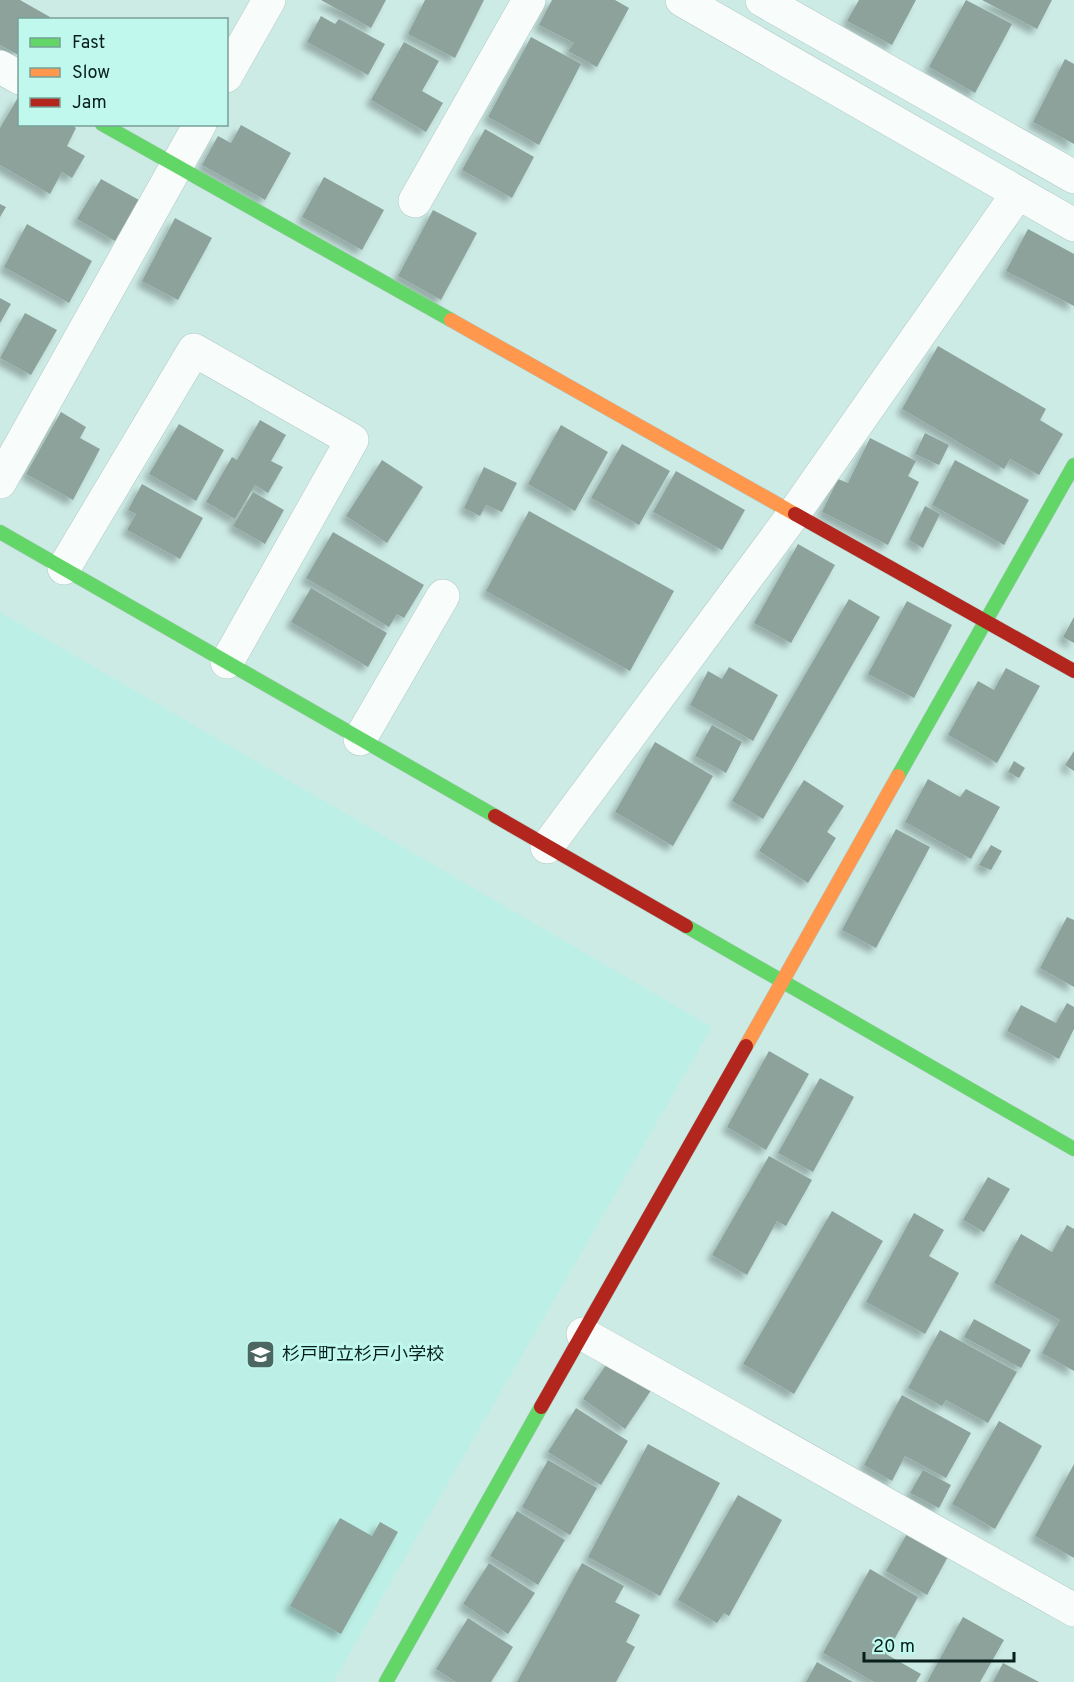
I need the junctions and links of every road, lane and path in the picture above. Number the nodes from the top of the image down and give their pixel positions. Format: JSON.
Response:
{"nodes":[{"id":1,"x":269,"y":0,"type":"edge"},
{"id":2,"x":529,"y":0,"type":"edge"},
{"id":3,"x":682,"y":0,"type":"edge"},
{"id":4,"x":762,"y":0,"type":"edge"},
{"id":5,"x":809,"y":12,"type":"edge"},
{"id":6,"x":0,"y":67,"type":"edge"},
{"id":7,"x":228,"y":72,"type":"edge"},
{"id":8,"x":18,"y":77,"type":"edge"},
{"id":9,"x":106,"y":126,"type":"edge"},
{"id":10,"x":199,"y":126,"type":"edge"},
{"id":11,"x":176,"y":166,"type":"junction"},
{"id":12,"x":1074,"y":177,"type":"edge"},
{"id":13,"x":1018,"y":193,"type":"junction"},
{"id":14,"x":415,"y":201,"type":"dead end"},
{"id":15,"x":1074,"y":225,"type":"edge"},
{"id":16,"x":1074,"y":465,"type":"edge"},
{"id":17,"x":0,"y":482,"type":"edge"},
{"id":18,"x":793,"y":514,"type":"junction"},
{"id":19,"x":0,"y":532,"type":"edge"},
{"id":20,"x":63,"y":568,"type":"junction"},
{"id":21,"x":443,"y":596,"type":"dead end"},
{"id":22,"x":987,"y":620,"type":"junction"},
{"id":23,"x":227,"y":662,"type":"junction"},
{"id":24,"x":1074,"y":670,"type":"edge"},
{"id":25,"x":360,"y":739,"type":"junction"},
{"id":26,"x":547,"y":847,"type":"junction"},
{"id":27,"x":783,"y":982,"type":"junction"},
{"id":28,"x":1074,"y":1149,"type":"edge"},
{"id":29,"x":583,"y":1334,"type":"junction"},
{"id":30,"x":1074,"y":1610,"type":"edge"},
{"id":31,"x":386,"y":1682,"type":"edge"}],
"edges":[{"from":1,"to":7,"type":"street"},
{"from":2,"to":14,"type":"street"},
{"from":3,"to":13,"type":"street"},
{"from":4,"to":5,"type":"street"},
{"from":5,"to":12,"type":"street"},
{"from":6,"to":8,"type":"street"},
{"from":9,"to":11,"type":"street"},
{"from":10,"to":11,"type":"street"},
{"from":11,"to":17,"type":"street"},
{"from":11,"to":18,"type":"street"},
{"from":13,"to":15,"type":"street"},
{"from":13,"to":18,"type":"street"},
{"from":16,"to":22,"type":"street"},
{"from":18,"to":22,"type":"street"},
{"from":18,"to":26,"type":"street"},
{"from":19,"to":20,"type":"street"},
{"from":20,"to":23,"type":"street"},
{"from":20,"to":23,"type":"street"},
{"from":21,"to":25,"type":"street"},
{"from":22,"to":24,"type":"street"},
{"from":22,"to":27,"type":"street"},
{"from":23,"to":25,"type":"street"},
{"from":25,"to":26,"type":"street"},
{"from":26,"to":27,"type":"street"},
{"from":27,"to":28,"type":"street"},
{"from":27,"to":29,"type":"street"},
{"from":29,"to":30,"type":"street"},
{"from":29,"to":31,"type":"street"}]}
